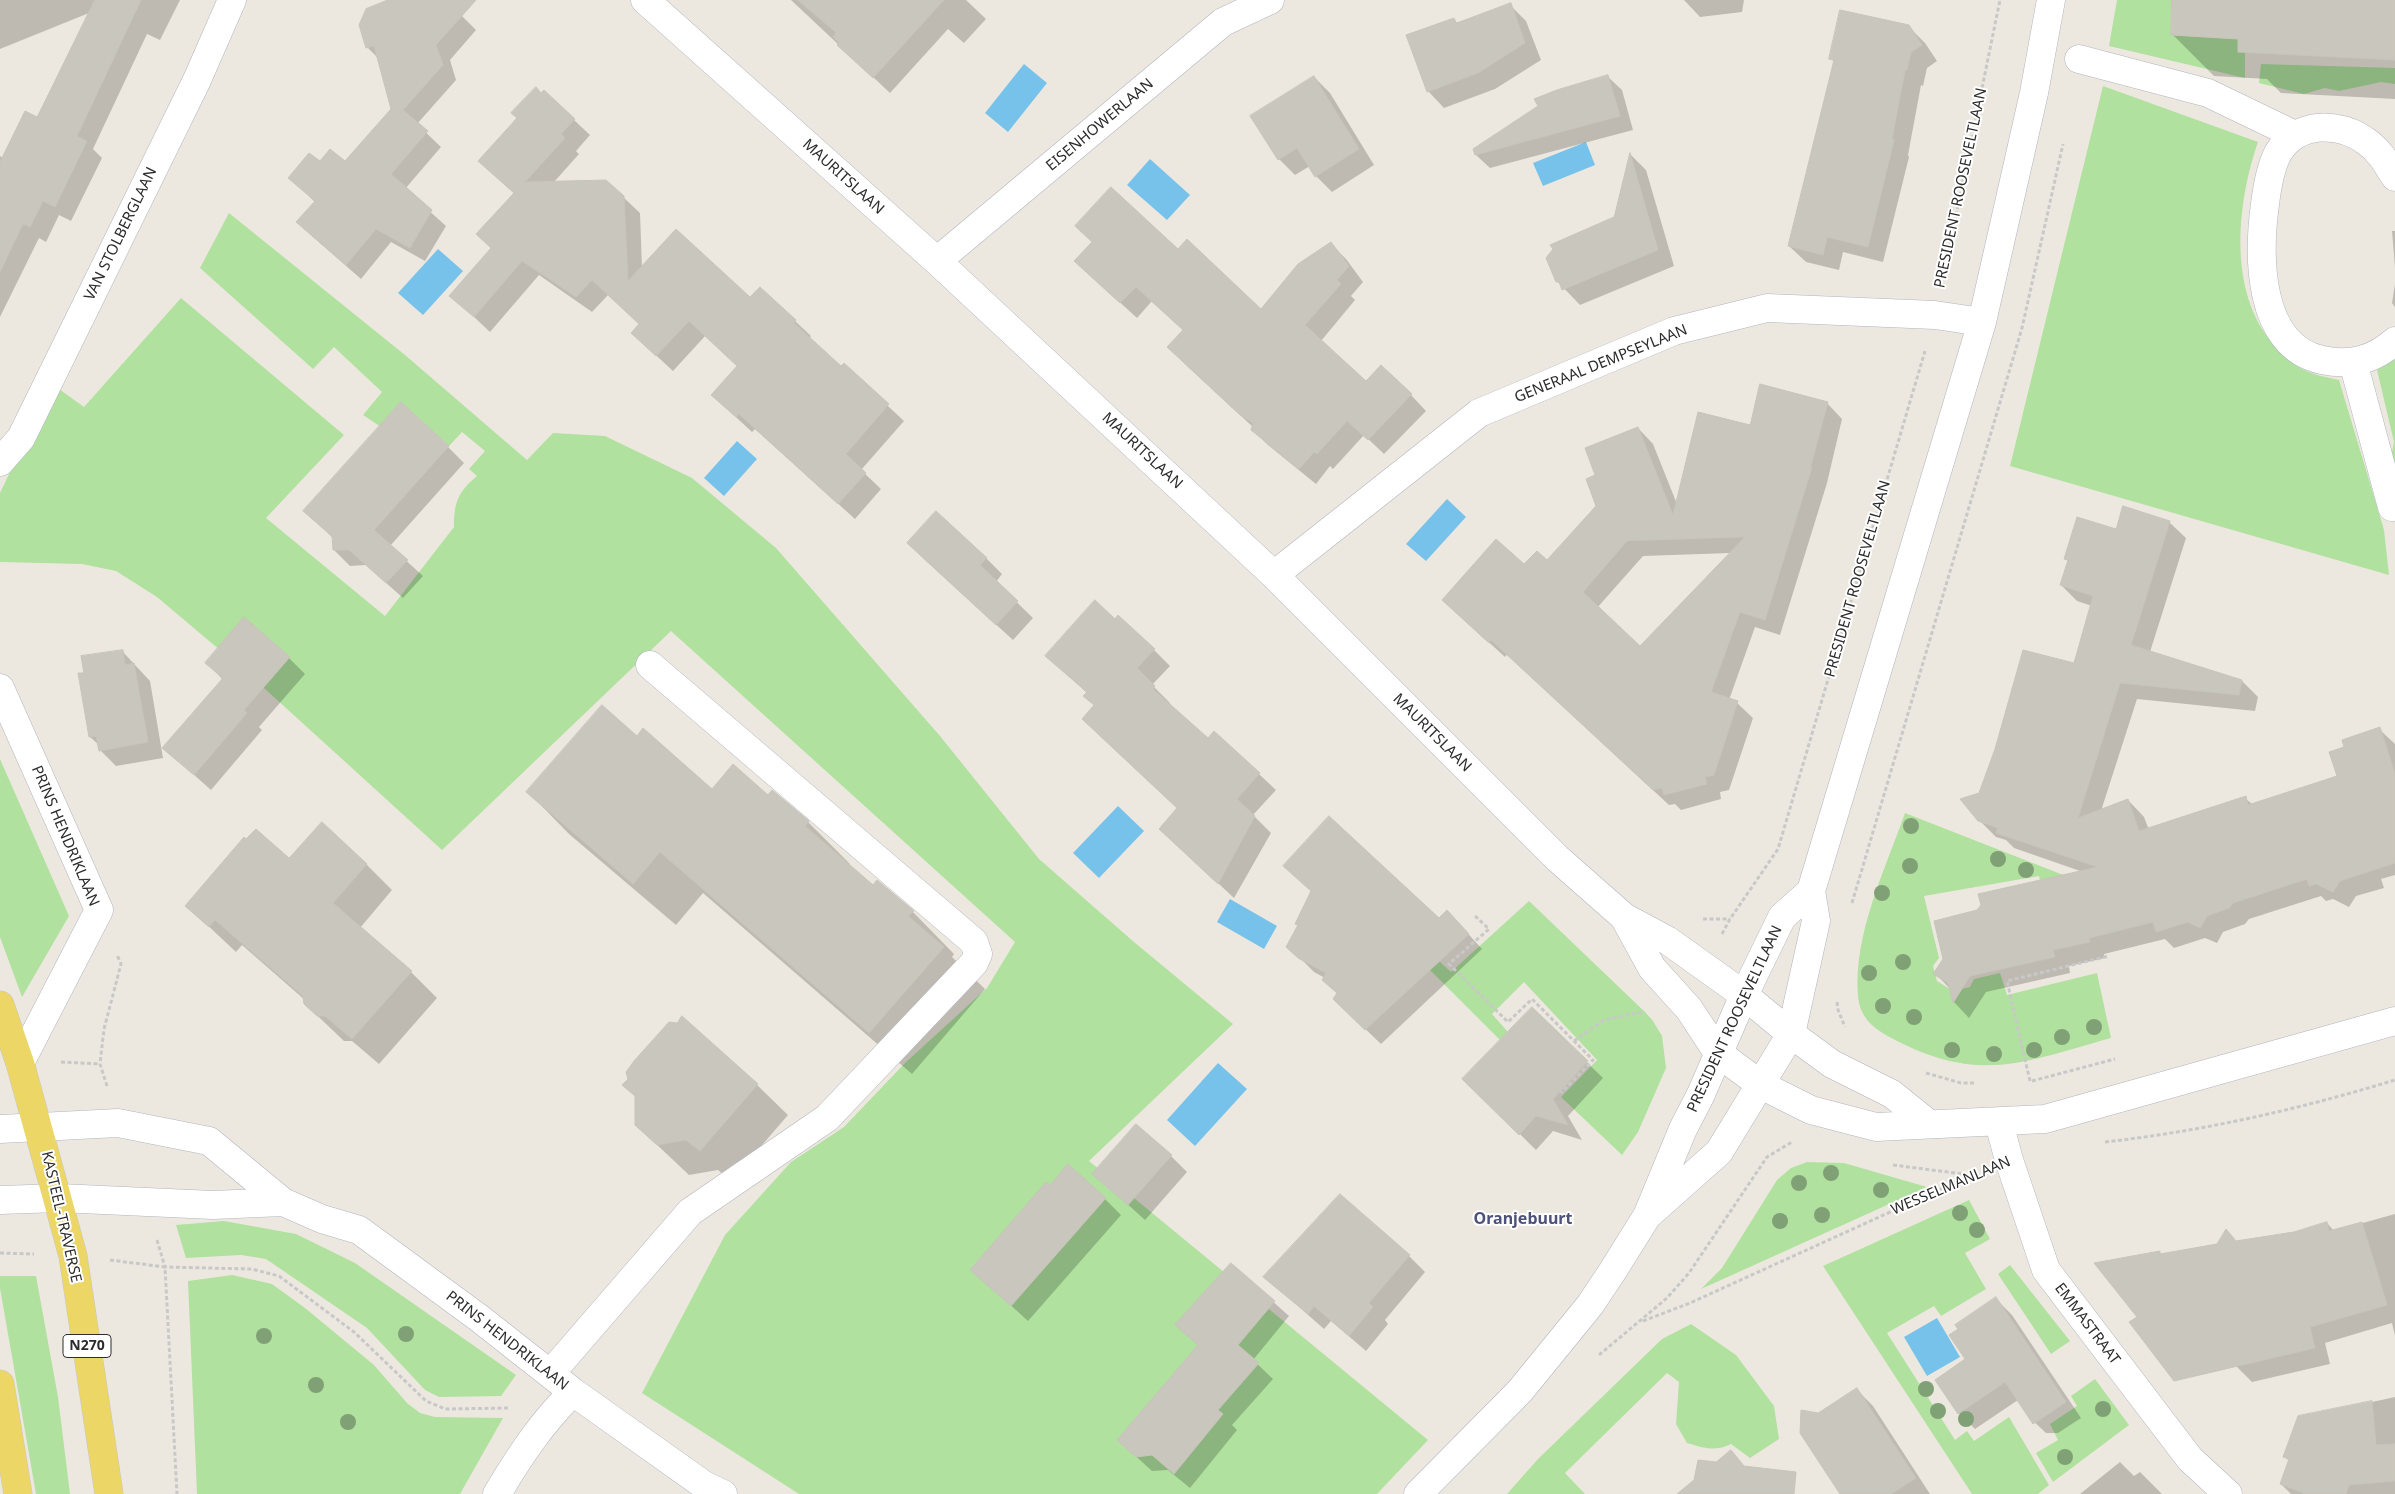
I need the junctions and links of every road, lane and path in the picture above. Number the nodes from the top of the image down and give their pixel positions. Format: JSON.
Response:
{"nodes":[{"id":1,"x":232,"y":0,"type":"edge"},
{"id":2,"x":645,"y":0,"type":"edge"},
{"id":3,"x":1270,"y":0,"type":"edge"},
{"id":4,"x":2000,"y":0,"type":"edge"},
{"id":5,"x":2052,"y":0,"type":"edge"},
{"id":6,"x":2079,"y":58,"type":"dead end"},
{"id":7,"x":2295,"y":135,"type":"junction"},
{"id":8,"x":2395,"y":177,"type":"edge"},
{"id":9,"x":937,"y":261,"type":"junction"},
{"id":10,"x":1936,"y":316,"type":"junction"},
{"id":11,"x":1982,"y":322,"type":"junction"},
{"id":12,"x":2395,"y":341,"type":"edge"},
{"id":13,"x":2353,"y":362,"type":"junction"},
{"id":14,"x":0,"y":462,"type":"edge"},
{"id":15,"x":2395,"y":506,"type":"edge"},
{"id":16,"x":1274,"y":575,"type":"junction"},
{"id":17,"x":650,"y":665,"type":"dead end"},
{"id":18,"x":0,"y":688,"type":"edge"},
{"id":19,"x":1811,"y":891,"type":"junction"},
{"id":20,"x":1475,"y":916,"type":"dead end"},
{"id":21,"x":1624,"y":917,"type":"junction"},
{"id":22,"x":2109,"y":956,"type":"dead end"},
{"id":23,"x":1706,"y":968,"type":"junction"},
{"id":24,"x":1744,"y":995,"type":"junction"},
{"id":25,"x":0,"y":1005,"type":"edge"},
{"id":26,"x":1650,"y":1011,"type":"dead end"},
{"id":27,"x":2395,"y":1021,"type":"edge"},
{"id":28,"x":1791,"y":1034,"type":"junction"},
{"id":29,"x":1574,"y":1041,"type":"junction"},
{"id":30,"x":1718,"y":1053,"type":"junction"},
{"id":31,"x":2122,"y":1057,"type":"dead end"},
{"id":32,"x":20,"y":1063,"type":"junction"},
{"id":33,"x":1922,"y":1072,"type":"dead end"},
{"id":34,"x":2395,"y":1080,"type":"edge"},
{"id":35,"x":2022,"y":1082,"type":"dead end"},
{"id":36,"x":2030,"y":1082,"type":"junction"},
{"id":37,"x":1979,"y":1084,"type":"dead end"},
{"id":38,"x":1761,"y":1085,"type":"junction"},
{"id":39,"x":1561,"y":1094,"type":"dead end"},
{"id":40,"x":1999,"y":1122,"type":"junction"},
{"id":41,"x":1929,"y":1124,"type":"junction"},
{"id":42,"x":39,"y":1126,"type":"junction"},
{"id":43,"x":0,"y":1129,"type":"edge"},
{"id":44,"x":2104,"y":1143,"type":"dead end"},
{"id":45,"x":1719,"y":1152,"type":"junction"},
{"id":46,"x":2009,"y":1160,"type":"junction"},
{"id":47,"x":59,"y":1198,"type":"junction"},
{"id":48,"x":0,"y":1200,"type":"edge"},
{"id":49,"x":284,"y":1202,"type":"junction"},
{"id":50,"x":1647,"y":1216,"type":"junction"},
{"id":51,"x":165,"y":1267,"type":"dead end"},
{"id":52,"x":1641,"y":1322,"type":"junction"},
{"id":53,"x":1596,"y":1358,"type":"dead end"},
{"id":54,"x":550,"y":1374,"type":"junction"},
{"id":55,"x":0,"y":1384,"type":"edge"},
{"id":56,"x":573,"y":1392,"type":"junction"},
{"id":57,"x":18,"y":1494,"type":"edge"},
{"id":58,"x":109,"y":1494,"type":"edge"},
{"id":59,"x":178,"y":1494,"type":"edge"},
{"id":60,"x":496,"y":1494,"type":"edge"},
{"id":61,"x":723,"y":1494,"type":"edge"},
{"id":62,"x":1418,"y":1494,"type":"edge"},
{"id":63,"x":2228,"y":1494,"type":"edge"}],
"edges":[{"from":1,"to":14,"type":"street","name":"VAN STOLBERGLAAN"},
{"from":2,"to":9,"type":"street","name":"MAURITSLAAN"},
{"from":3,"to":9,"type":"street","name":"EISENHOWERLAAN"},
{"from":4,"to":10,"type":"path","name":"PRESIDENT ROOSEVELTLAAN"},
{"from":5,"to":11,"type":"street","name":"PRESIDENT ROOSEVELTLAAN"},
{"from":6,"to":7,"type":"street"},
{"from":7,"to":8,"type":"street"},
{"from":7,"to":13,"type":"street"},
{"from":9,"to":16,"type":"street","name":"MAURITSLAAN"},
{"from":10,"to":11,"type":"street","name":"GENERAAL DEMPSEYLAAN"},
{"from":10,"to":16,"type":"street","name":"GENERAAL DEMPSEYLAAN"},
{"from":10,"to":23,"type":"path","name":"PRESIDENT ROOSEVELTLAAN"},
{"from":11,"to":19,"type":"street","name":"PRESIDENT ROOSEVELTLAAN"},
{"from":12,"to":13,"type":"street"},
{"from":13,"to":15,"type":"street"},
{"from":16,"to":21,"type":"street","name":"MAURITSLAAN"},
{"from":17,"to":54,"type":"street"},
{"from":18,"to":32,"type":"street","name":"PRINS HENDRIKLAAN"},
{"from":19,"to":24,"type":"street","name":"PRESIDENT ROOSEVELTLAAN"},
{"from":19,"to":28,"type":"street","name":"PRESIDENT ROOSEVELTLAAN"},
{"from":20,"to":29,"type":"path"},
{"from":21,"to":23,"type":"street","name":"MAURITSLAAN"},
{"from":21,"to":30,"type":"street","name":"MAURITSLAAN"},
{"from":22,"to":36,"type":"path"},
{"from":23,"to":24,"type":"street","name":"MAURITSLAAN"},
{"from":24,"to":28,"type":"street","name":"MAURITSLAAN"},
{"from":24,"to":30,"type":"street","name":"PRESIDENT ROOSEVELTLAAN"},
{"from":25,"to":32,"type":"main road","name":"KASTEEL-TRAVERSE","number":"N270"},
{"from":26,"to":29,"type":"path"},
{"from":27,"to":40,"type":"street"},
{"from":28,"to":38,"type":"street","name":"PRESIDENT ROOSEVELTLAAN"},
{"from":28,"to":41,"type":"street"},
{"from":29,"to":39,"type":"path"},
{"from":30,"to":38,"type":"street","name":"MAURITSLAAN"},
{"from":30,"to":50,"type":"street","name":"PRESIDENT ROOSEVELTLAAN"},
{"from":31,"to":36,"type":"path"},
{"from":32,"to":42,"type":"main road","name":"KASTEEL-TRAVERSE","number":"N270"},
{"from":33,"to":37,"type":"path"},
{"from":34,"to":44,"type":"path"},
{"from":35,"to":36,"type":"path"},
{"from":38,"to":41,"type":"street"},
{"from":38,"to":45,"type":"street","name":"PRESIDENT ROOSEVELTLAAN"},
{"from":40,"to":41,"type":"street"},
{"from":40,"to":46,"type":"street","name":"EMMASTRAAT"},
{"from":42,"to":43,"type":"street","name":"PRINS HENDRIKLAAN"},
{"from":42,"to":47,"type":"main road","name":"KASTEEL-TRAVERSE","number":"N270"},
{"from":42,"to":49,"type":"street","name":"PRINS HENDRIKLAAN"},
{"from":45,"to":50,"type":"street","name":"PRESIDENT ROOSEVELTLAAN"},
{"from":45,"to":52,"type":"path"},
{"from":46,"to":52,"type":"path","name":"WESSELMANLAAN"},
{"from":46,"to":63,"type":"street","name":"EMMASTRAAT"},
{"from":47,"to":48,"type":"street","name":"PRINS HENDRIKLAAN"},
{"from":47,"to":49,"type":"street","name":"PRINS HENDRIKLAAN"},
{"from":47,"to":58,"type":"main road","name":"KASTEEL-TRAVERSE","number":"N270"},
{"from":49,"to":54,"type":"street","name":"PRINS HENDRIKLAAN"},
{"from":50,"to":62,"type":"street","name":"PRESIDENT ROOSEVELTLAAN"},
{"from":51,"to":59,"type":"path"},
{"from":52,"to":53,"type":"path"},
{"from":54,"to":56,"type":"street","name":"PRINS HENDRIKLAAN"},
{"from":55,"to":57,"type":"main road"},
{"from":56,"to":60,"type":"street"},
{"from":56,"to":61,"type":"street","name":"PRINS HENDRIKLAAN"}]}
